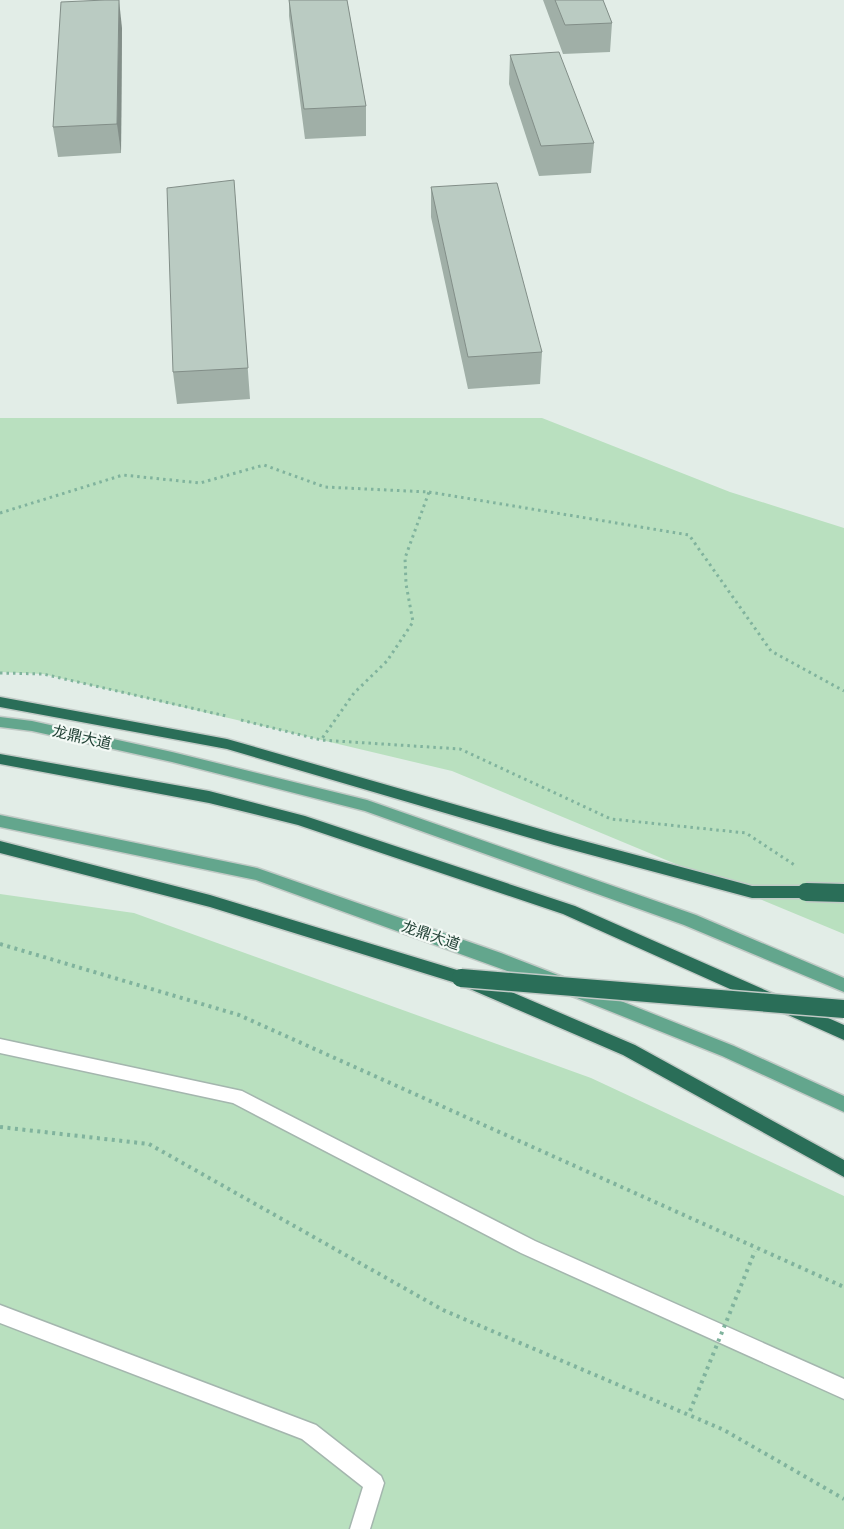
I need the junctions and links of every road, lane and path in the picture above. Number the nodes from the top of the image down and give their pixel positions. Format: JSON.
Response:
{"nodes":[{"id":1,"x":429,"y":492,"type":"junction"},
{"id":2,"x":0,"y":513,"type":"edge"},
{"id":3,"x":0,"y":673,"type":"edge"},
{"id":4,"x":844,"y":691,"type":"edge"},
{"id":5,"x":0,"y":702,"type":"edge"},
{"id":6,"x":228,"y":717,"type":"dead end"},
{"id":7,"x":237,"y":719,"type":"dead end"},
{"id":8,"x":0,"y":722,"type":"edge"},
{"id":9,"x":321,"y":740,"type":"junction"},
{"id":10,"x":0,"y":759,"type":"edge"},
{"id":11,"x":0,"y":821,"type":"edge"},
{"id":12,"x":0,"y":847,"type":"edge"},
{"id":13,"x":803,"y":871,"type":"dead end"},
{"id":14,"x":844,"y":892,"type":"edge"},
{"id":15,"x":0,"y":944,"type":"edge"},
{"id":16,"x":461,"y":978,"type":"junction"},
{"id":17,"x":844,"y":985,"type":"edge"},
{"id":18,"x":844,"y":1009,"type":"edge"},
{"id":19,"x":844,"y":1033,"type":"edge"},
{"id":20,"x":0,"y":1046,"type":"edge"},
{"id":21,"x":844,"y":1104,"type":"edge"},
{"id":22,"x":0,"y":1128,"type":"edge"},
{"id":23,"x":844,"y":1169,"type":"edge"},
{"id":24,"x":756,"y":1249,"type":"junction"},
{"id":25,"x":844,"y":1287,"type":"edge"},
{"id":26,"x":0,"y":1314,"type":"edge"},
{"id":27,"x":844,"y":1389,"type":"edge"},
{"id":28,"x":689,"y":1413,"type":"junction"},
{"id":29,"x":844,"y":1499,"type":"edge"},
{"id":30,"x":360,"y":1529,"type":"edge"}],
"edges":[{"from":1,"to":2,"type":"path"},
{"from":1,"to":4,"type":"path"},
{"from":1,"to":9,"type":"path"},
{"from":3,"to":6,"type":"path"},
{"from":5,"to":14,"type":"highway","bridge":true},
{"from":7,"to":9,"type":"path"},
{"from":8,"to":17,"type":"main road","name":"龙鼎大道"},
{"from":9,"to":13,"type":"path"},
{"from":10,"to":19,"type":"highway","bridge":true},
{"from":11,"to":21,"type":"main road","name":"龙鼎大道"},
{"from":12,"to":16,"type":"highway"},
{"from":15,"to":24,"type":"path"},
{"from":16,"to":18,"type":"highway","bridge":true},
{"from":16,"to":23,"type":"highway"},
{"from":20,"to":27,"type":"lane"},
{"from":22,"to":28,"type":"path"},
{"from":24,"to":25,"type":"path"},
{"from":24,"to":28,"type":"path","bridge":true},
{"from":26,"to":30,"type":"lane"},
{"from":28,"to":29,"type":"path"}]}
